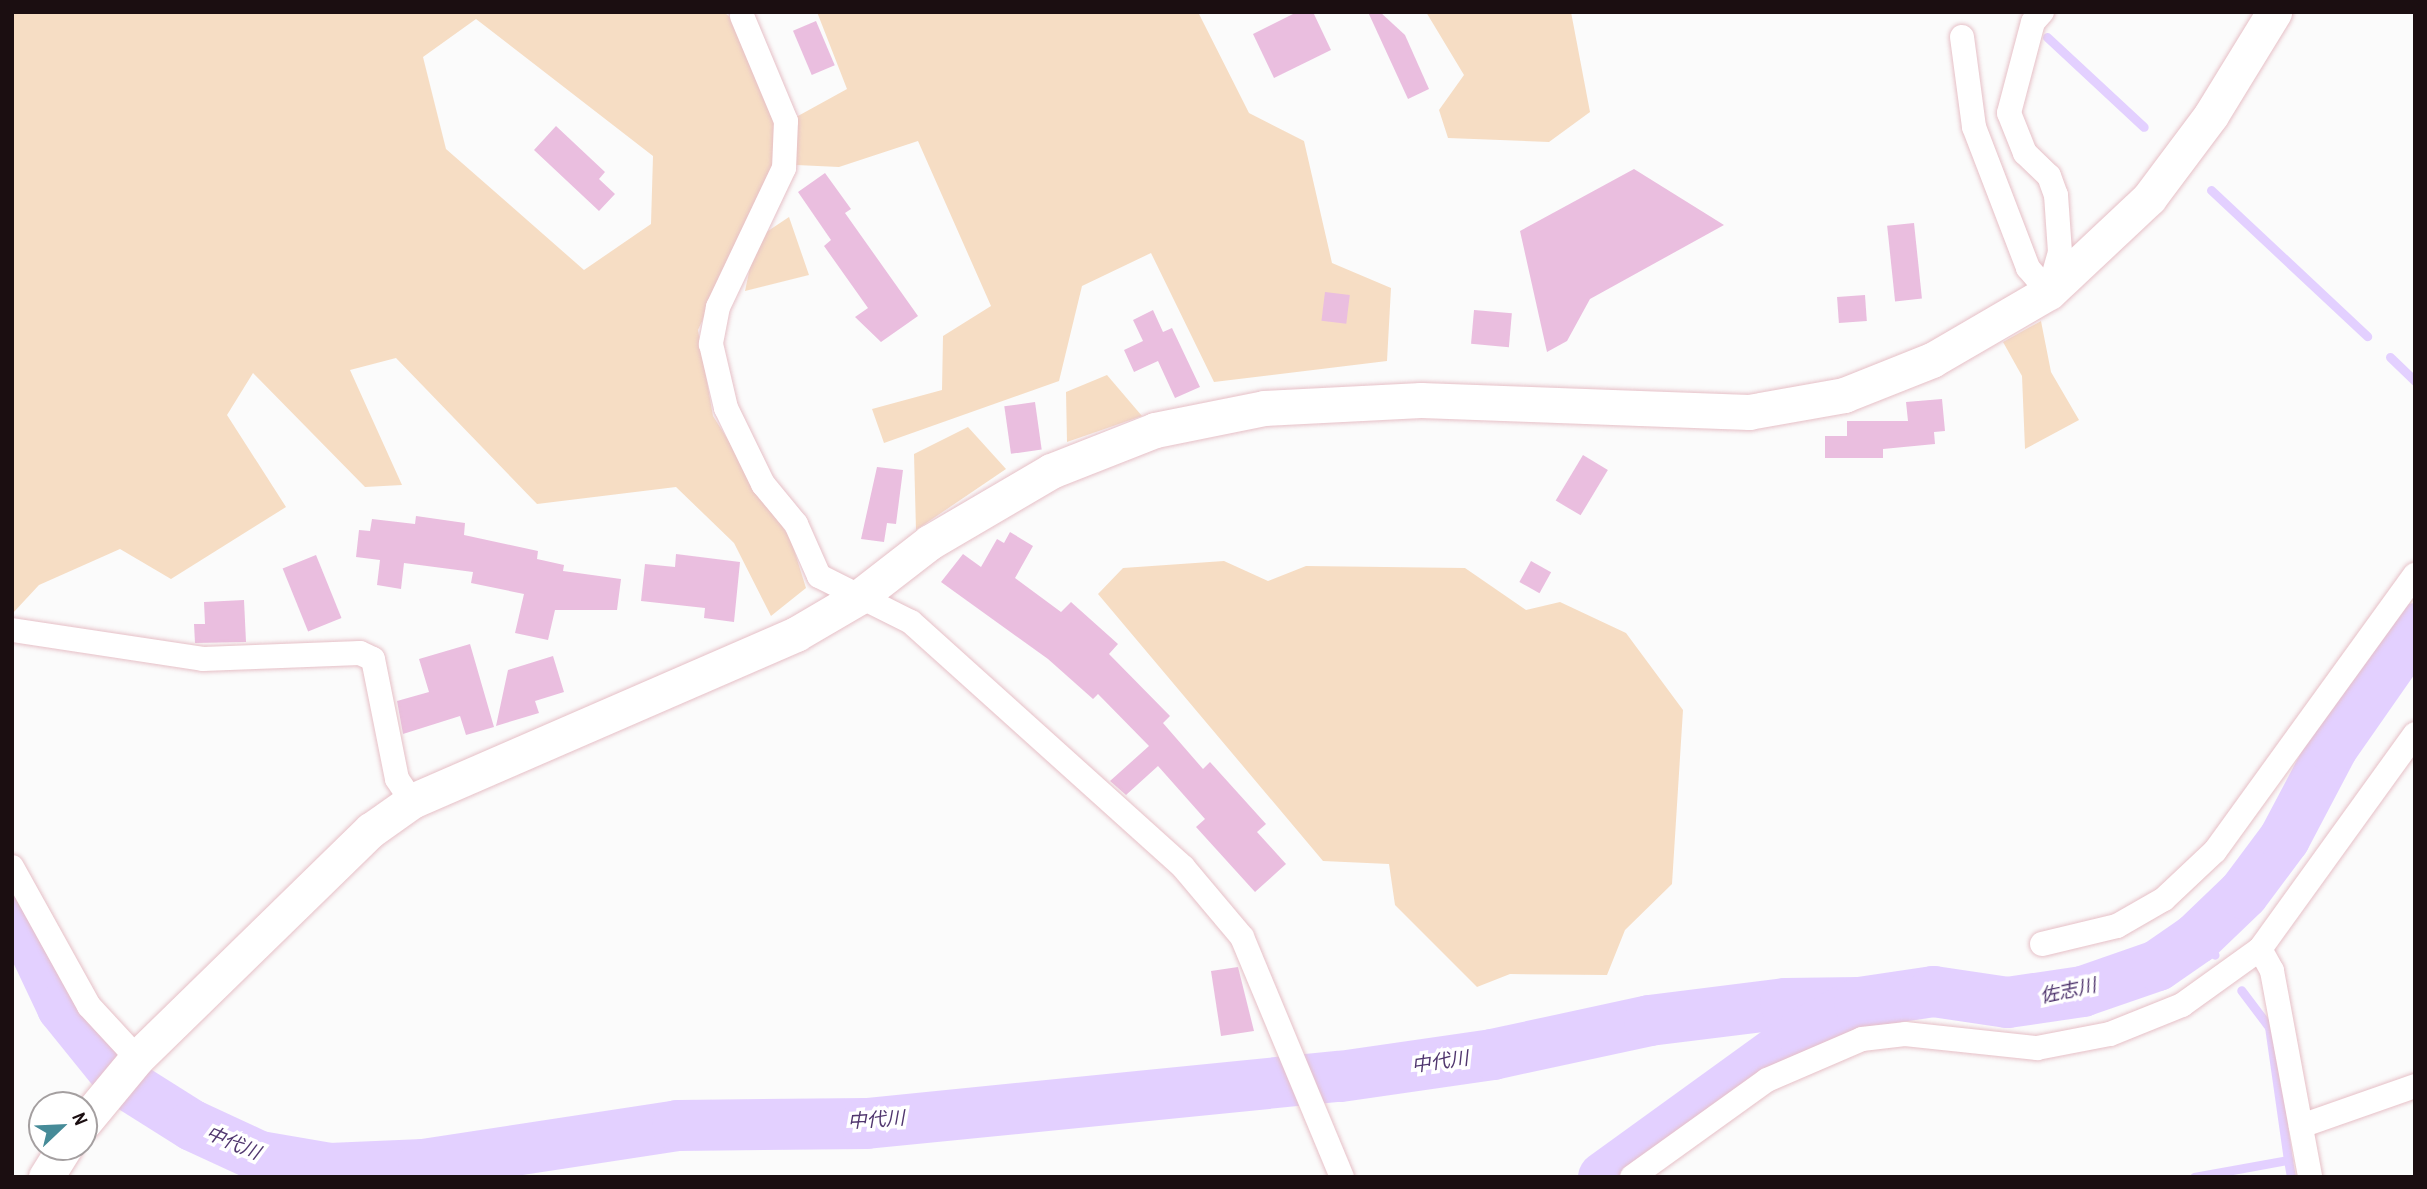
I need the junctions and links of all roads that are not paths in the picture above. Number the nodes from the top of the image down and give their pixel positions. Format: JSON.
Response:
{"nodes":[{"id":1,"x":2042,"y":12,"type":"edge"},
{"id":2,"x":2274,"y":12,"type":"edge"},
{"id":3,"x":742,"y":16,"type":"dead end"},
{"id":4,"x":1962,"y":37,"type":"dead end"},
{"id":5,"x":2049,"y":292,"type":"junction"},
{"id":6,"x":2415,"y":575,"type":"edge"},
{"id":7,"x":859,"y":597,"type":"junction"},
{"id":8,"x":12,"y":630,"type":"edge"},
{"id":9,"x":2415,"y":734,"type":"edge"},
{"id":10,"x":412,"y":801,"type":"junction"},
{"id":11,"x":12,"y":867,"type":"edge"},
{"id":12,"x":2042,"y":944,"type":"dead end"},
{"id":13,"x":2260,"y":949,"type":"junction"},
{"id":14,"x":137,"y":1058,"type":"junction"},
{"id":15,"x":2415,"y":1086,"type":"edge"},
{"id":16,"x":98,"y":1103,"type":"edge"},
{"id":17,"x":2301,"y":1126,"type":"junction"},
{"id":18,"x":56,"y":1161,"type":"edge"},
{"id":19,"x":46,"y":1177,"type":"edge"},
{"id":20,"x":1342,"y":1177,"type":"edge"},
{"id":21,"x":1632,"y":1177,"type":"edge"},
{"id":22,"x":2310,"y":1177,"type":"edge"}],
"edges":[{"from":1,"to":5,"type":"street"},
{"from":2,"to":5,"type":"street"},
{"from":3,"to":7,"type":"street"},
{"from":4,"to":5,"type":"street"},
{"from":5,"to":7,"type":"street"},
{"from":6,"to":12,"type":"street"},
{"from":7,"to":10,"type":"street"},
{"from":7,"to":20,"type":"street"},
{"from":8,"to":10,"type":"street"},
{"from":9,"to":13,"type":"street"},
{"from":10,"to":14,"type":"street"},
{"from":11,"to":14,"type":"street"},
{"from":13,"to":17,"type":"street"},
{"from":13,"to":21,"type":"street"},
{"from":14,"to":16,"type":"street"},
{"from":15,"to":17,"type":"street"},
{"from":17,"to":22,"type":"street"},
{"from":18,"to":19,"type":"street"}]}
